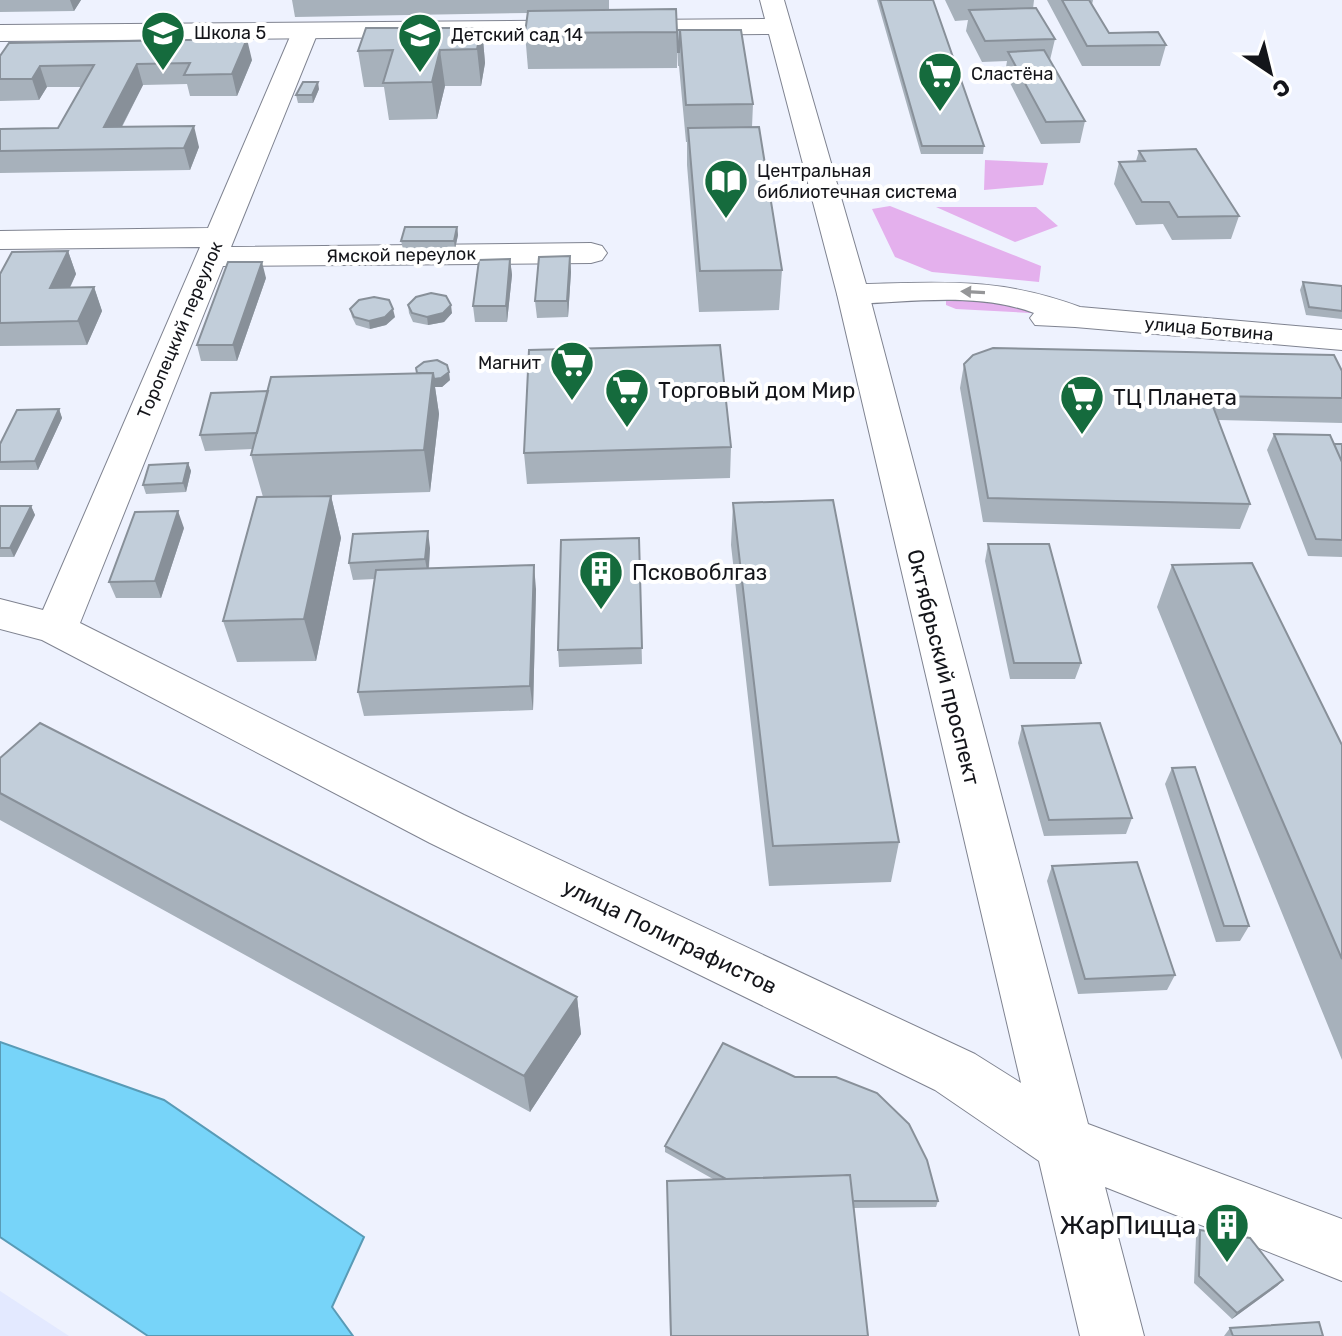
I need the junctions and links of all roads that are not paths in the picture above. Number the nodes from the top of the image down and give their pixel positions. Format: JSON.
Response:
{"nodes":[{"id":1,"x":775,"y":13,"type":"edge"},
{"id":2,"x":305,"y":32,"type":"junction"},
{"id":3,"x":0,"y":33,"type":"edge"},
{"id":4,"x":0,"y":240,"type":"edge"},
{"id":5,"x":215,"y":247,"type":"junction"},
{"id":6,"x":591,"y":253,"type":"dead end"},
{"id":7,"x":856,"y":309,"type":"junction"},
{"id":8,"x":1342,"y":340,"type":"edge"},
{"id":9,"x":0,"y":614,"type":"edge"},
{"id":10,"x":56,"y":629,"type":"junction"},
{"id":11,"x":1063,"y":1143,"type":"junction"},
{"id":12,"x":1342,"y":1250,"type":"edge"},
{"id":13,"x":1112,"y":1336,"type":"edge"}],
"edges":[{"from":1,"to":2,"type":"street"},
{"from":1,"to":7,"type":"street","name":"Октябрьский проспект"},
{"from":2,"to":3,"type":"street"},
{"from":2,"to":5,"type":"street","name":"Торопецкий переулок"},
{"from":4,"to":5,"type":"street","name":"Ямской переулок"},
{"from":5,"to":6,"type":"street","name":"Ямской переулок"},
{"from":5,"to":10,"type":"street","name":"Торопецкий переулок"},
{"from":7,"to":8,"type":"street","name":"улица Ботвина"},
{"from":7,"to":11,"type":"street","name":"Октябрьский проспект"},
{"from":9,"to":10,"type":"street","name":"улица Полиграфистов"},
{"from":10,"to":11,"type":"street","name":"улица Полиграфистов"},
{"from":11,"to":12,"type":"street","name":"улица Полиграфистов"},
{"from":11,"to":13,"type":"street","name":"Октябрьский проспект"}]}
